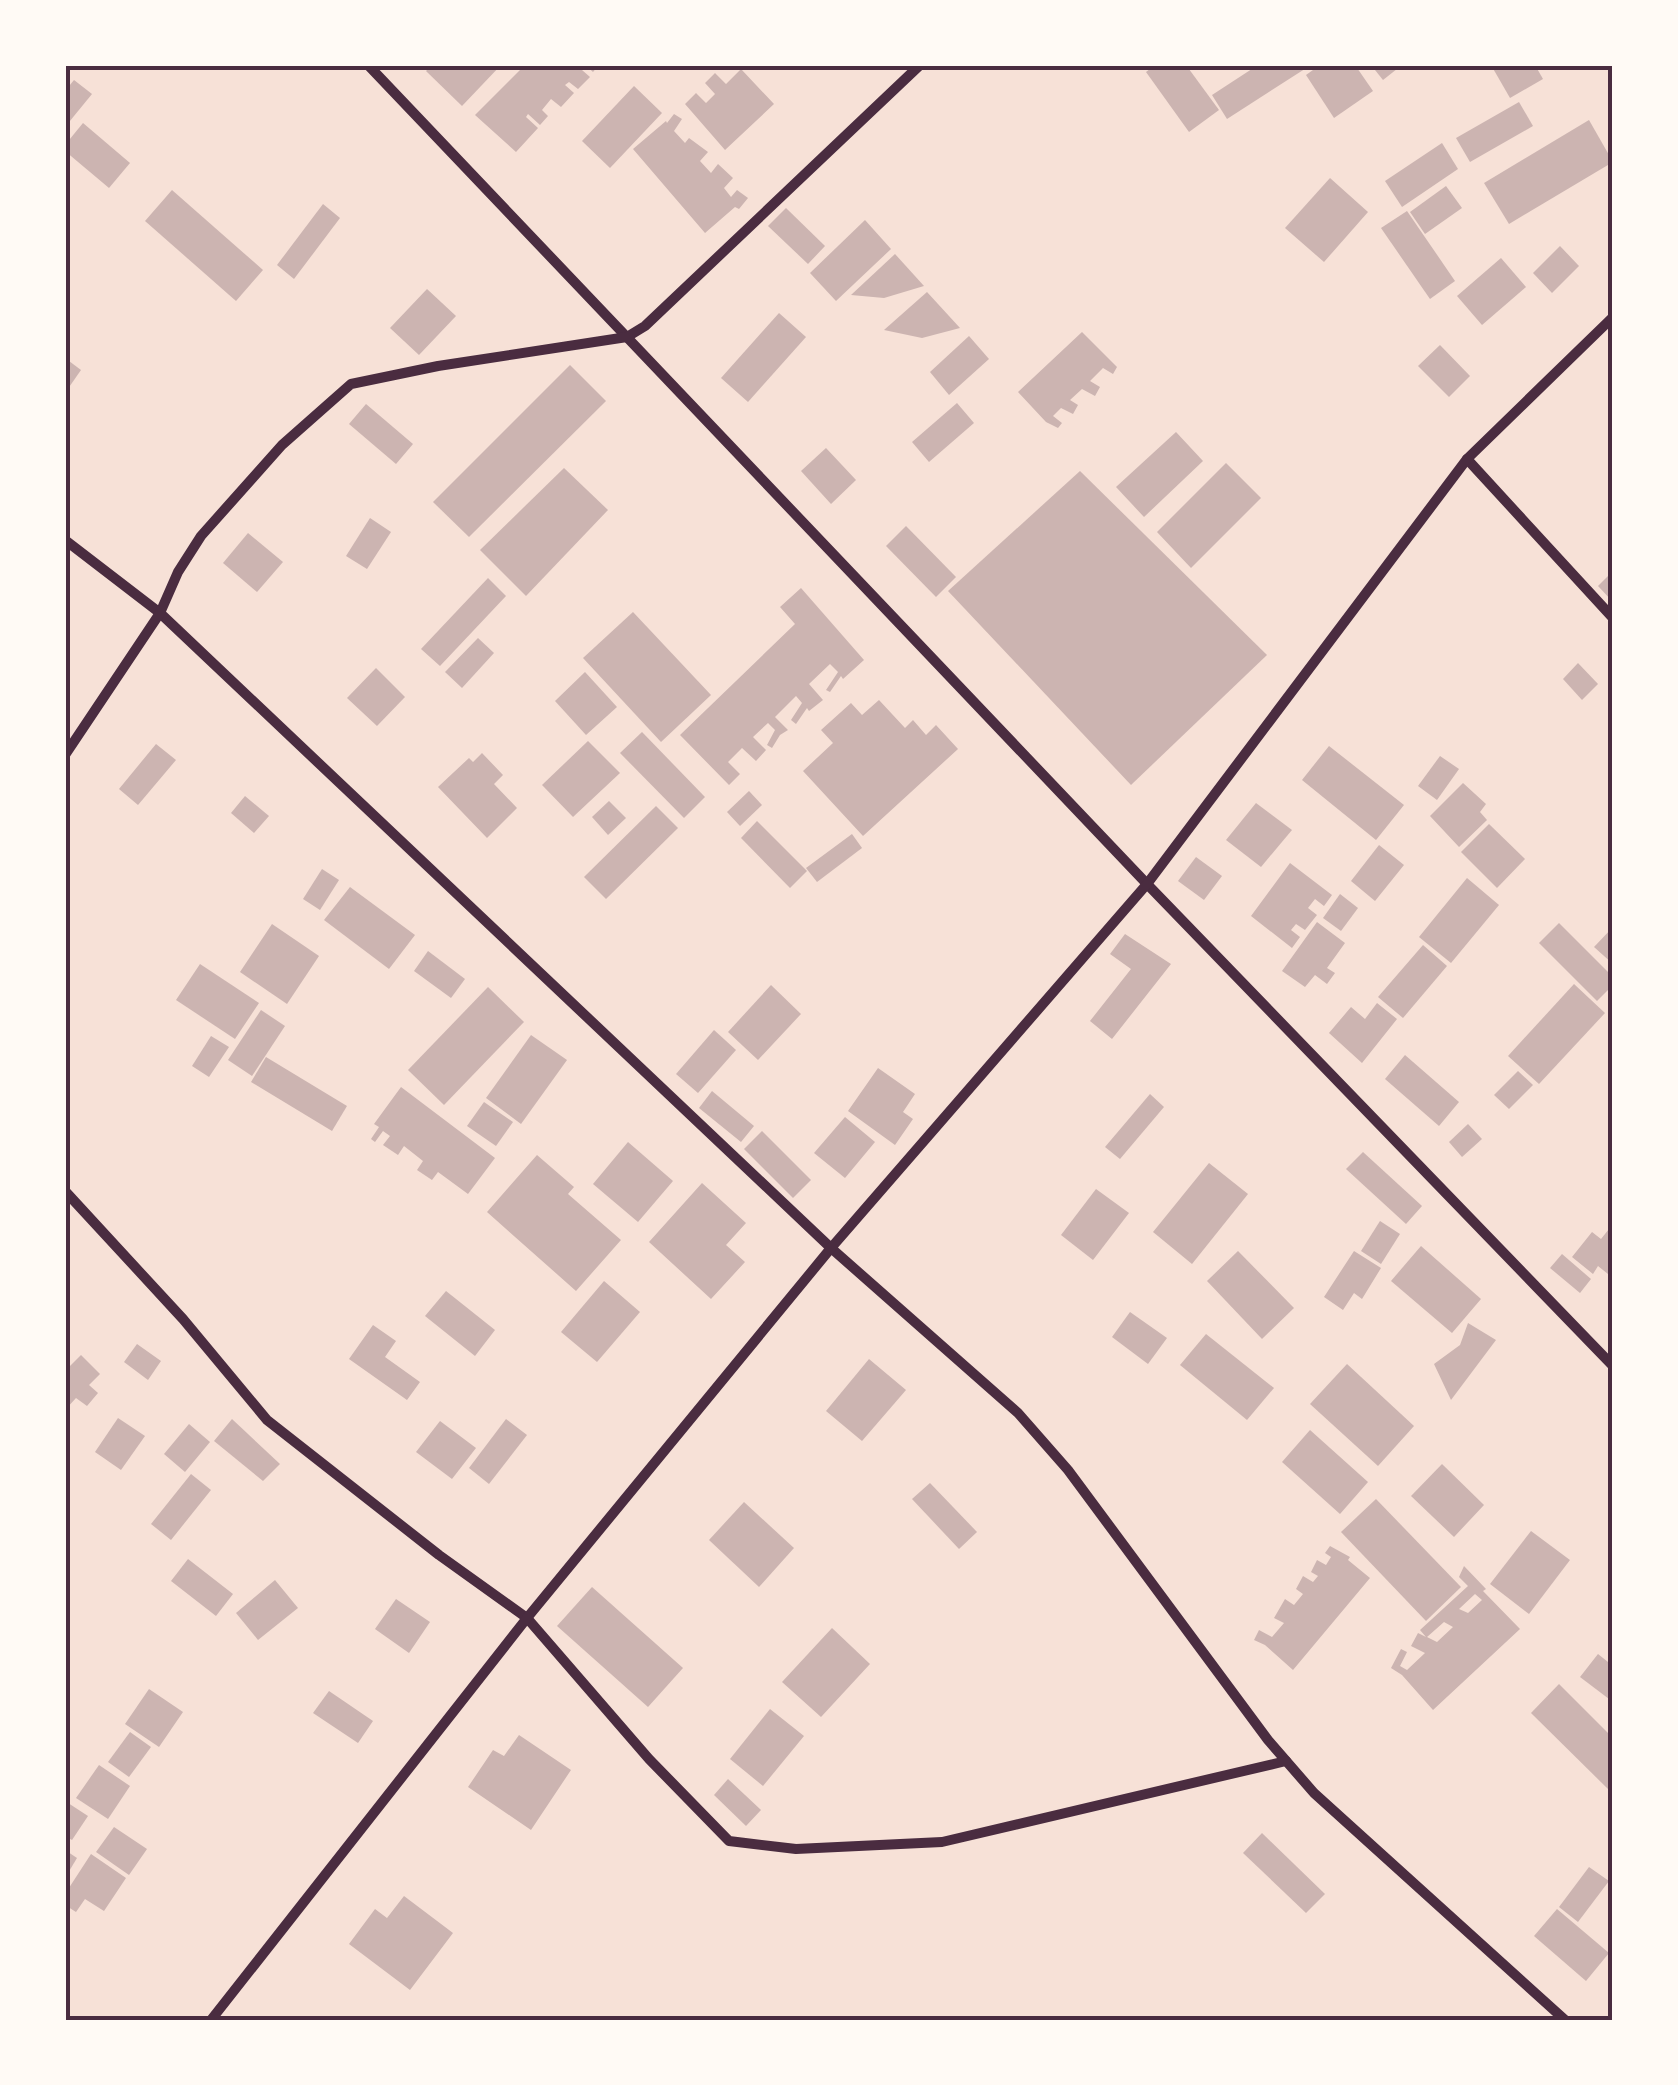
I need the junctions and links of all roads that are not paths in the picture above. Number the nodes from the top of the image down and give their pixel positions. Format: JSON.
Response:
{"nodes":[{"id":1,"x":368,"y":65,"type":"edge"},
{"id":2,"x":920,"y":65,"type":"edge"},
{"id":3,"x":1613,"y":317,"type":"edge"},
{"id":4,"x":627,"y":337,"type":"junction"},
{"id":5,"x":1467,"y":459,"type":"junction"},
{"id":6,"x":65,"y":540,"type":"edge"},
{"id":7,"x":160,"y":613,"type":"junction"},
{"id":8,"x":1613,"y":618,"type":"edge"},
{"id":9,"x":65,"y":755,"type":"edge"},
{"id":10,"x":1148,"y":884,"type":"junction"},
{"id":11,"x":65,"y":1192,"type":"edge"},
{"id":12,"x":830,"y":1248,"type":"junction"},
{"id":13,"x":1613,"y":1366,"type":"edge"},
{"id":14,"x":526,"y":1618,"type":"junction"},
{"id":15,"x":1286,"y":1760,"type":"junction"},
{"id":16,"x":210,"y":2020,"type":"edge"},
{"id":17,"x":1565,"y":2020,"type":"edge"}],
"edges":[{"from":1,"to":4,"type":"street"},
{"from":2,"to":4,"type":"street"},
{"from":3,"to":5,"type":"street"},
{"from":4,"to":7,"type":"street"},
{"from":4,"to":10,"type":"street"},
{"from":5,"to":8,"type":"street"},
{"from":5,"to":10,"type":"street"},
{"from":6,"to":7,"type":"street"},
{"from":7,"to":9,"type":"street"},
{"from":7,"to":12,"type":"street"},
{"from":10,"to":12,"type":"street"},
{"from":10,"to":13,"type":"street"},
{"from":11,"to":14,"type":"street"},
{"from":12,"to":14,"type":"street"},
{"from":12,"to":15,"type":"street"},
{"from":14,"to":15,"type":"street"},
{"from":14,"to":16,"type":"street"},
{"from":15,"to":17,"type":"street"}]}
